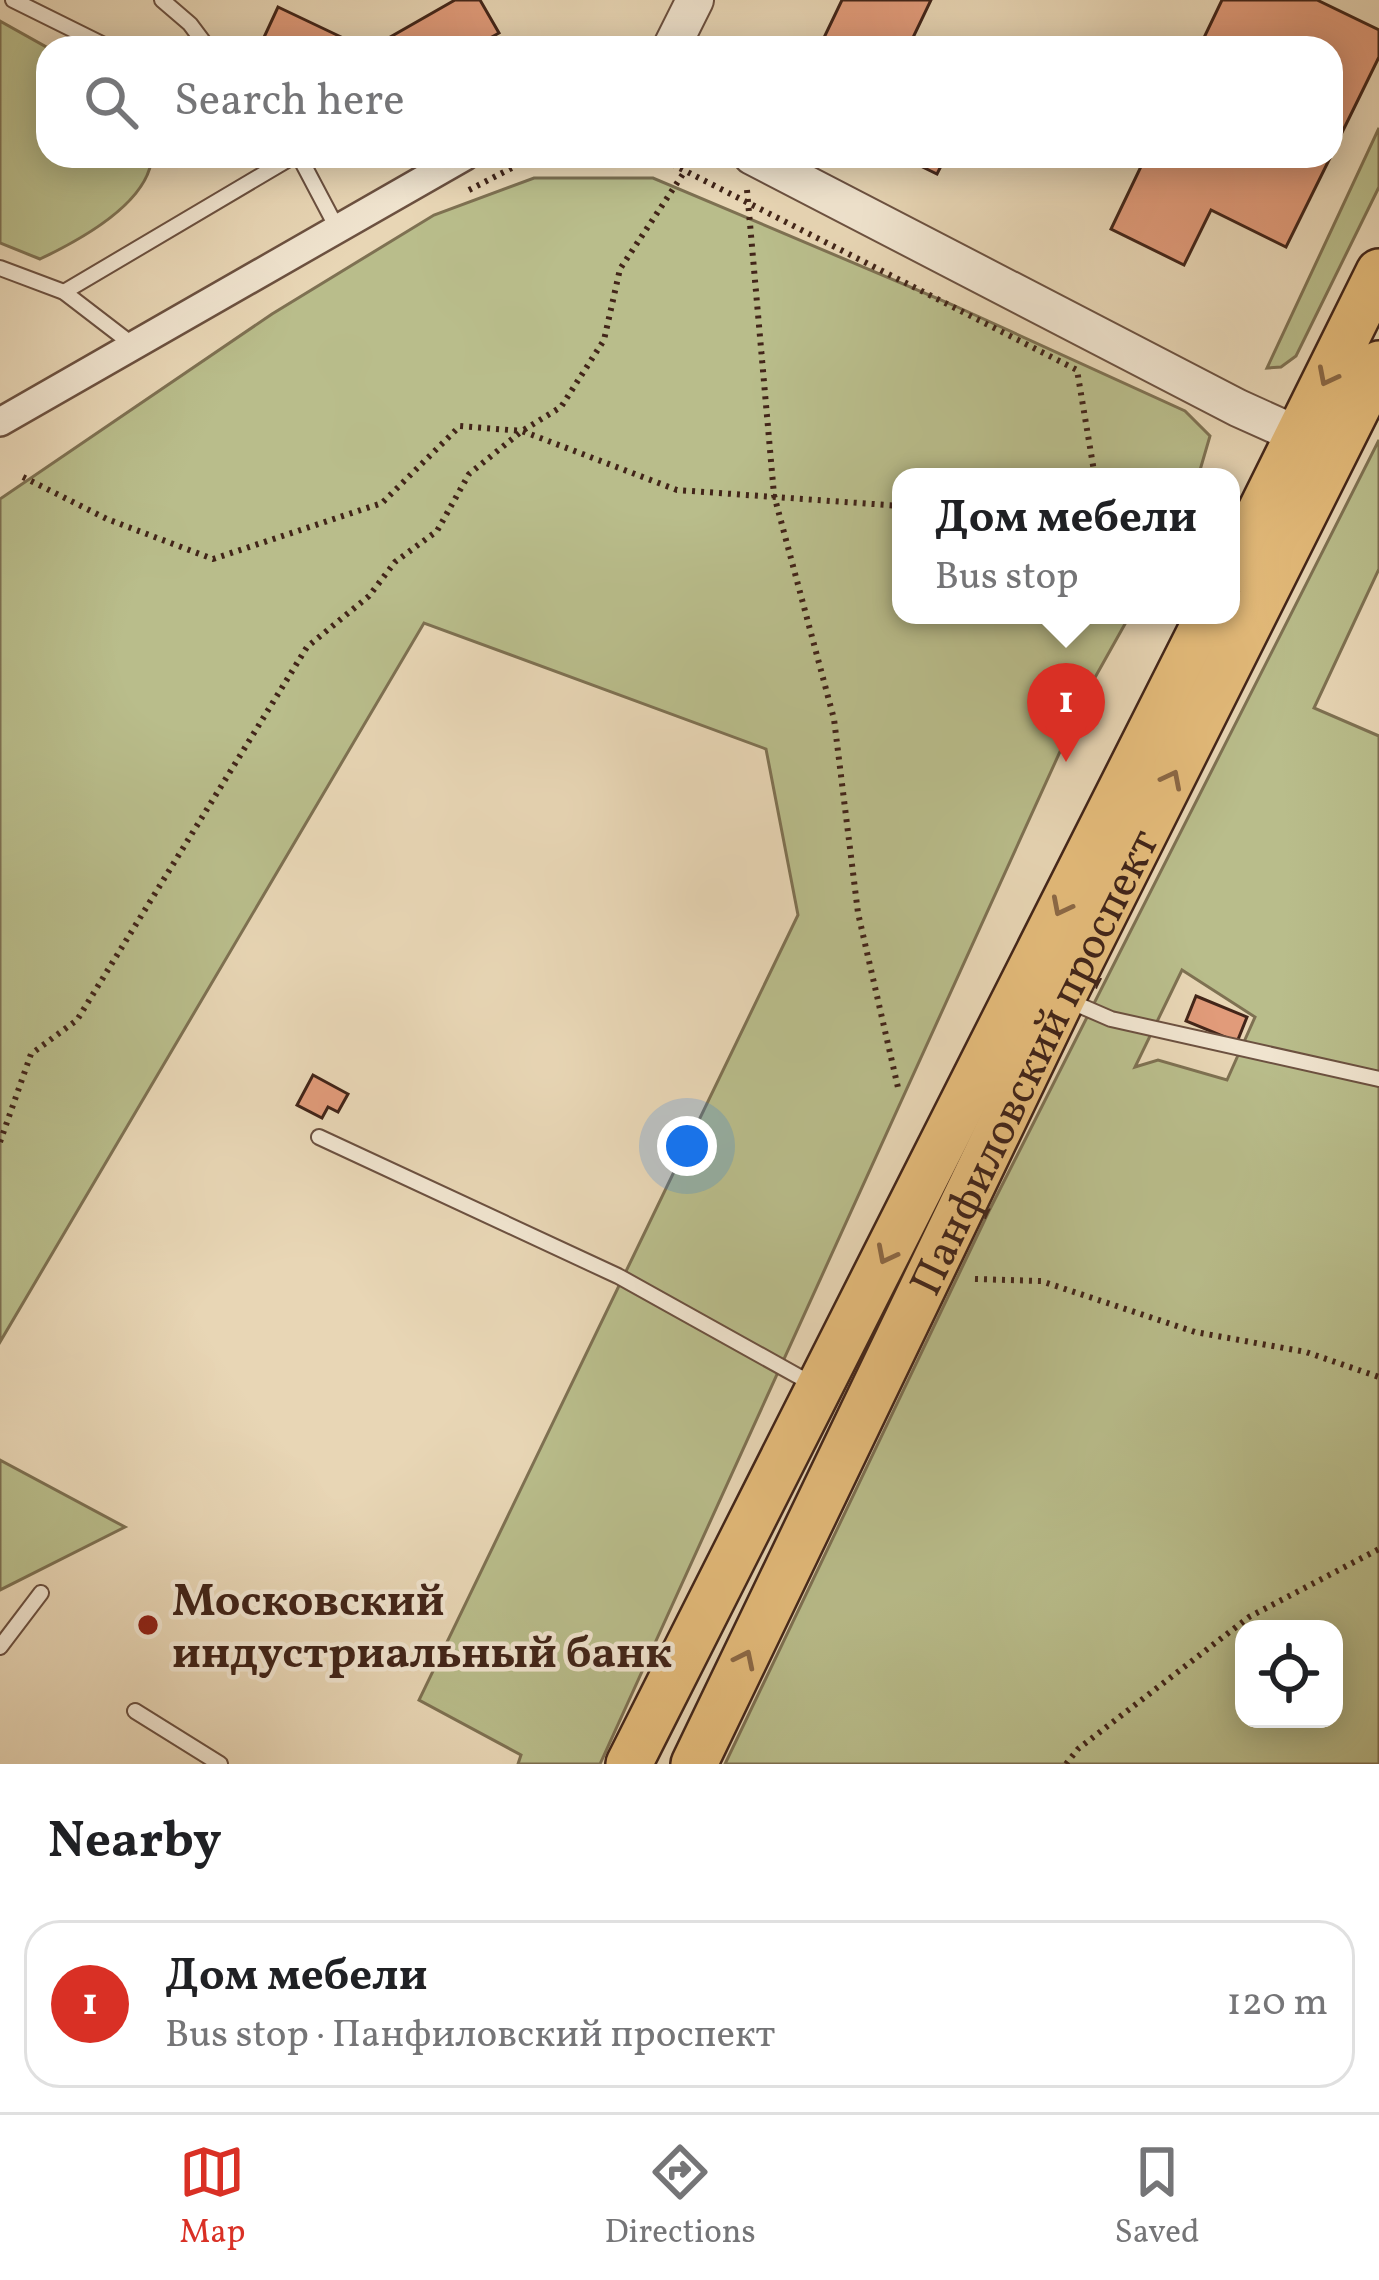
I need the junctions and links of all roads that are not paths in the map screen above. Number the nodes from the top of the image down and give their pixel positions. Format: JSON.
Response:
{"nodes":[{"id":1,"x":13,"y":0,"type":"edge"},
{"id":2,"x":162,"y":0,"type":"edge"},
{"id":3,"x":695,"y":0,"type":"edge"},
{"id":4,"x":86,"y":36,"type":"edge"},
{"id":5,"x":199,"y":36,"type":"edge"},
{"id":6,"x":677,"y":36,"type":"edge"},
{"id":7,"x":276,"y":168,"type":"edge"},
{"id":8,"x":303,"y":168,"type":"edge"},
{"id":9,"x":444,"y":168,"type":"edge"},
{"id":10,"x":750,"y":168,"type":"edge"},
{"id":11,"x":337,"y":228,"type":"junction"},
{"id":12,"x":0,"y":268,"type":"edge"},
{"id":13,"x":1379,"y":272,"type":"edge"},
{"id":14,"x":64,"y":292,"type":"junction"},
{"id":15,"x":133,"y":345,"type":"junction"},
{"id":16,"x":1379,"y":364,"type":"edge"},
{"id":17,"x":0,"y":422,"type":"edge"},
{"id":18,"x":1316,"y":443,"type":"junction"},
{"id":19,"x":1240,"y":557,"type":"edge"},
{"id":20,"x":1240,"y":609,"type":"edge"},
{"id":21,"x":1204,"y":624,"type":"edge"},
{"id":22,"x":1233,"y":624,"type":"edge"},
{"id":23,"x":1062,"y":998,"type":"junction"},
{"id":24,"x":1379,"y":1079,"type":"edge"},
{"id":25,"x":319,"y":1137,"type":"dead end"},
{"id":26,"x":818,"y":1388,"type":"junction"},
{"id":27,"x":41,"y":1594,"type":"dead end"},
{"id":28,"x":0,"y":1647,"type":"edge"},
{"id":29,"x":134,"y":1711,"type":"dead end"},
{"id":30,"x":220,"y":1764,"type":"edge"},
{"id":31,"x":629,"y":1764,"type":"edge"},
{"id":32,"x":694,"y":1764,"type":"edge"}],
"edges":[{"from":1,"to":4,"type":"lane"},
{"from":2,"to":5,"type":"lane"},
{"from":3,"to":6,"type":"street"},
{"from":7,"to":14,"type":"lane"},
{"from":8,"to":11,"type":"lane"},
{"from":9,"to":11,"type":"street"},
{"from":10,"to":18,"type":"street"},
{"from":11,"to":15,"type":"street"},
{"from":12,"to":14,"type":"lane"},
{"from":13,"to":18,"type":"main road","name":"Панфиловский проспект","one_way":true},
{"from":14,"to":15,"type":"lane"},
{"from":15,"to":17,"type":"street"},
{"from":16,"to":18,"type":"main road","name":"Панфиловский проспект"},
{"from":18,"to":19,"type":"main road","name":"Панфиловский проспект"},
{"from":20,"to":18,"type":"main road","name":"Панфиловский проспект","one_way":true},
{"from":21,"to":26,"type":"main road","name":"Панфиловский проспект","one_way":true},
{"from":23,"to":22,"type":"main road","name":"Панфиловский проспект","one_way":true},
{"from":23,"to":24,"type":"lane"},
{"from":32,"to":23,"type":"main road","name":"Панфиловский проспект","one_way":true},
{"from":25,"to":26,"type":"lane"},
{"from":26,"to":31,"type":"main road","name":"Панфиловский проспект"},
{"from":27,"to":28,"type":"lane"},
{"from":29,"to":30,"type":"lane"}]}
